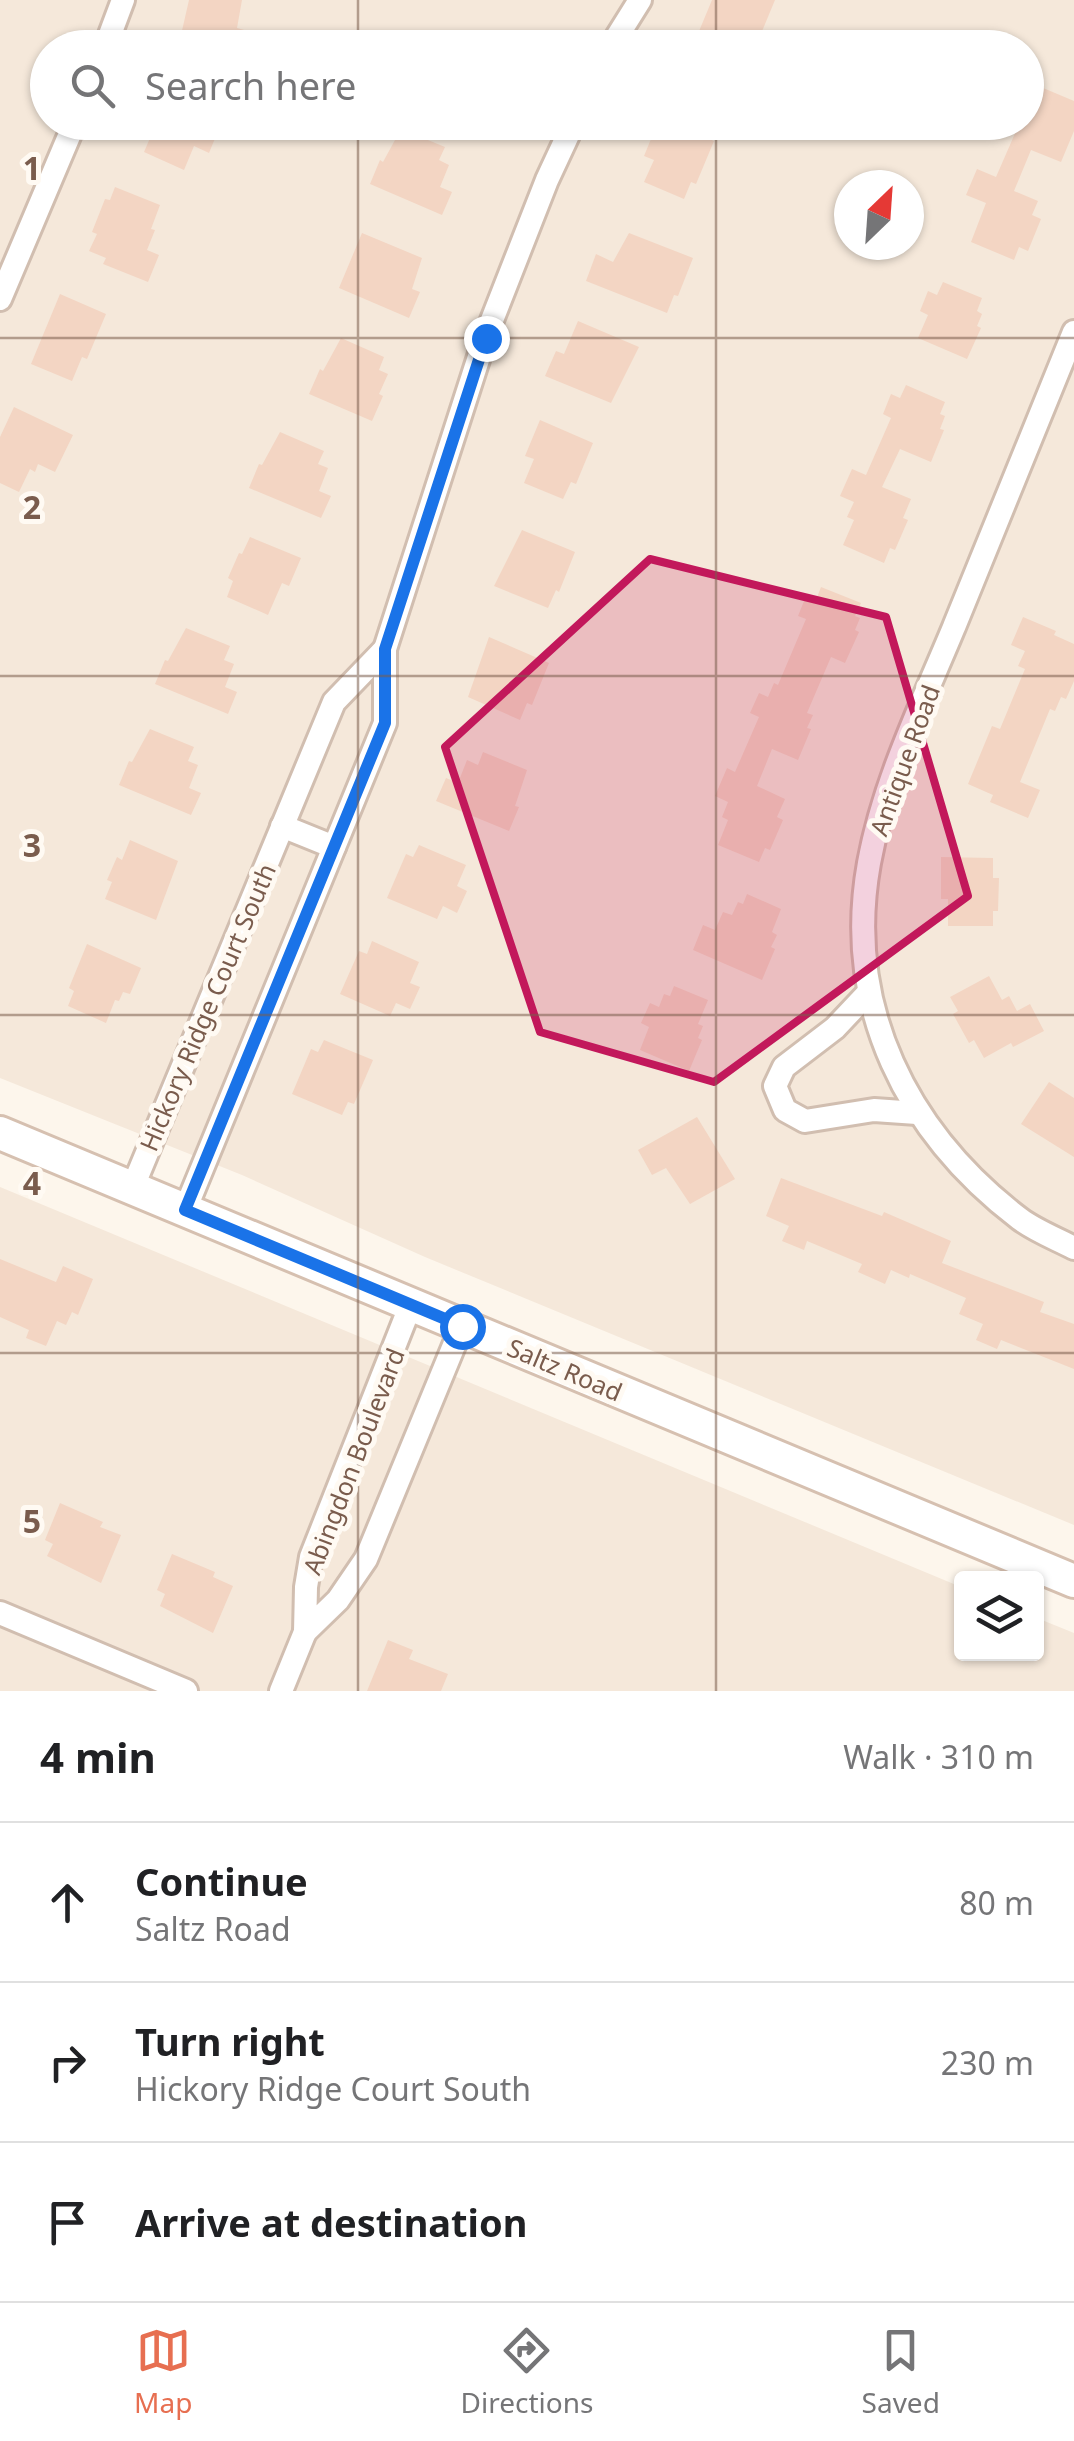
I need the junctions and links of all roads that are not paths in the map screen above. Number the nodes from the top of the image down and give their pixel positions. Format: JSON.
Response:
{"nodes":[{"id":1,"x":123,"y":0,"type":"edge"},
{"id":2,"x":640,"y":0,"type":"edge"},
{"id":3,"x":112,"y":30,"type":"edge"},
{"id":4,"x":621,"y":30,"type":"edge"},
{"id":5,"x":67,"y":140,"type":"edge"},
{"id":6,"x":566,"y":140,"type":"edge"},
{"id":7,"x":0,"y":299,"type":"edge"},
{"id":8,"x":1074,"y":332,"type":"edge"},
{"id":9,"x":385,"y":649,"type":"junction"},
{"id":10,"x":282,"y":826,"type":"junction"},
{"id":11,"x":334,"y":847,"type":"junction"},
{"id":12,"x":868,"y":994,"type":"junction"},
{"id":13,"x":917,"y":1113,"type":"junction"},
{"id":14,"x":0,"y":1133,"type":"edge"},
{"id":15,"x":132,"y":1188,"type":"junction"},
{"id":16,"x":185,"y":1210,"type":"junction"},
{"id":17,"x":1074,"y":1248,"type":"edge"},
{"id":18,"x":411,"y":1304,"type":"junction"},
{"id":19,"x":462,"y":1326,"type":"junction"},
{"id":20,"x":1074,"y":1581,"type":"edge"},
{"id":21,"x":0,"y":1613,"type":"edge"},
{"id":22,"x":305,"y":1632,"type":"junction"},
{"id":23,"x":186,"y":1691,"type":"edge"},
{"id":24,"x":281,"y":1691,"type":"edge"}],
"edges":[{"from":1,"to":3,"type":"street"},
{"from":2,"to":4,"type":"street"},
{"from":5,"to":7,"type":"street"},
{"from":6,"to":9,"type":"street","name":"Hickory Ridge Court South"},
{"from":8,"to":12,"type":"street","name":"Antique Road"},
{"from":9,"to":10,"type":"street","name":"Hickory Ridge Court South"},
{"from":9,"to":11,"type":"street","name":"Hickory Ridge Court South"},
{"from":10,"to":11,"type":"street"},
{"from":10,"to":15,"type":"street","name":"Hickory Ridge Court South"},
{"from":11,"to":16,"type":"street","name":"Hickory Ridge Court South"},
{"from":12,"to":13,"type":"street","name":"Antique Road"},
{"from":12,"to":13,"type":"street"},
{"from":13,"to":17,"type":"street","name":"Antique Road"},
{"from":14,"to":15,"type":"street","name":"Saltz Road"},
{"from":15,"to":16,"type":"street","name":"Saltz Road"},
{"from":16,"to":18,"type":"street","name":"Saltz Road"},
{"from":18,"to":19,"type":"street","name":"Saltz Road"},
{"from":18,"to":22,"type":"street","name":"Abingdon Boulevard"},
{"from":19,"to":20,"type":"street","name":"Saltz Road"},
{"from":19,"to":22,"type":"street","name":"Abingdon Boulevard"},
{"from":21,"to":23,"type":"street"},
{"from":22,"to":24,"type":"street"}]}
